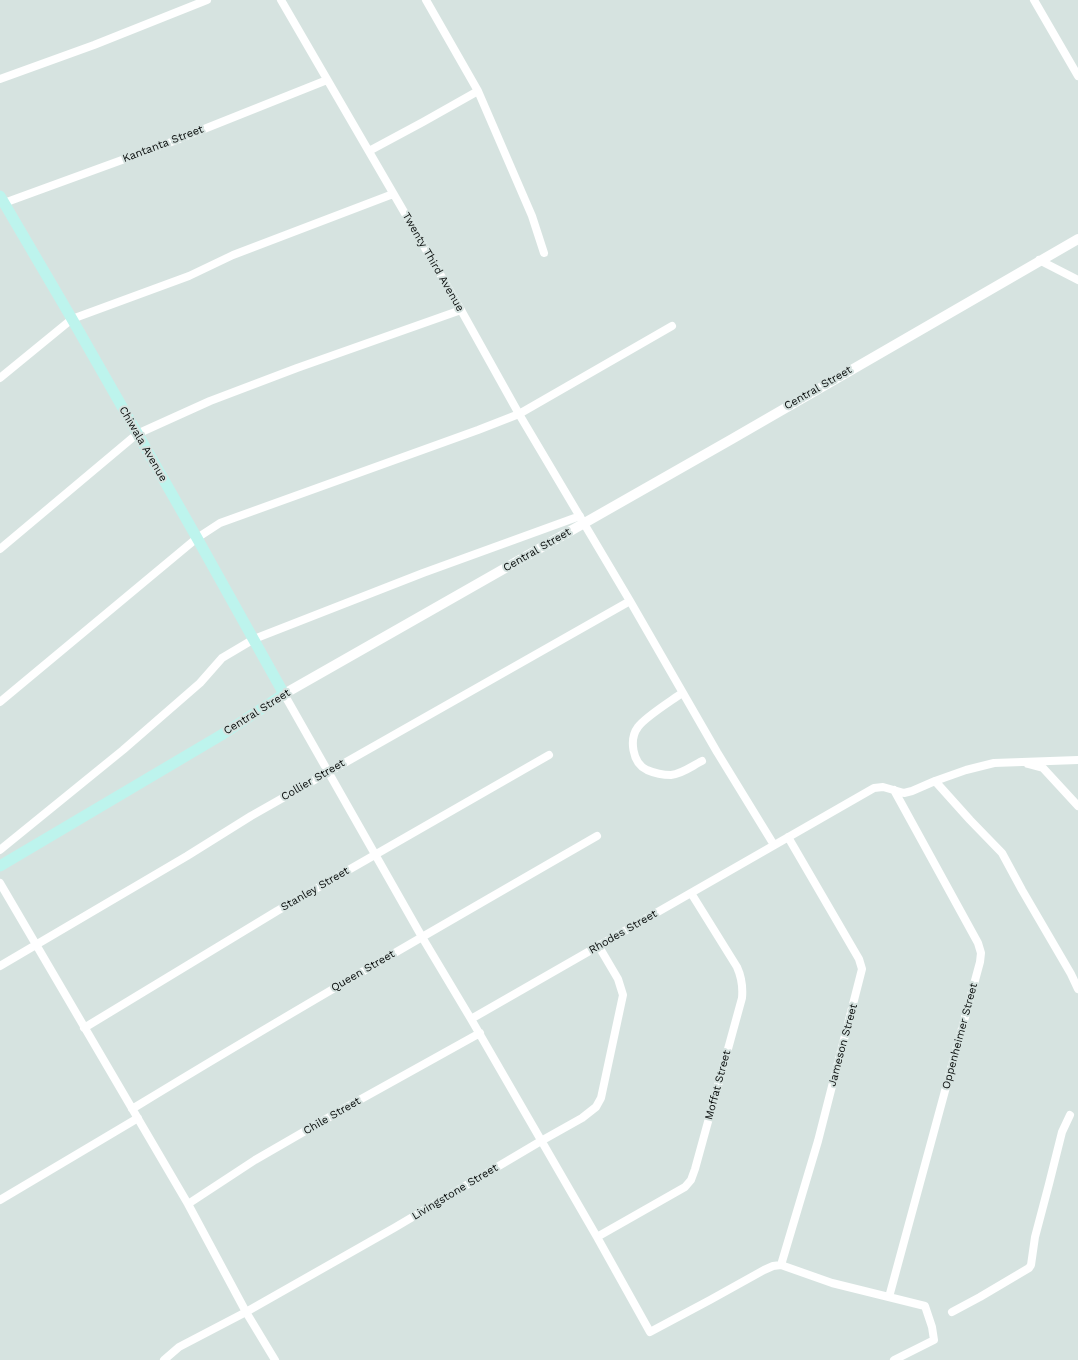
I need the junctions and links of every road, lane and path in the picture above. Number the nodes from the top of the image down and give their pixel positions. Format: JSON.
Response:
{"nodes":[{"id":1,"x":207,"y":0,"type":"edge"},
{"id":2,"x":281,"y":0,"type":"edge"},
{"id":3,"x":426,"y":0,"type":"edge"},
{"id":4,"x":1034,"y":0,"type":"edge"},
{"id":5,"x":1077,"y":73,"type":"edge"},
{"id":6,"x":0,"y":80,"type":"edge"},
{"id":7,"x":327,"y":80,"type":"junction"},
{"id":8,"x":478,"y":91,"type":"junction"},
{"id":9,"x":369,"y":152,"type":"junction"},
{"id":10,"x":393,"y":194,"type":"junction"},
{"id":11,"x":1,"y":202,"type":"edge"},
{"id":12,"x":1078,"y":239,"type":"edge"},
{"id":13,"x":544,"y":253,"type":"dead end"},
{"id":14,"x":1039,"y":260,"type":"junction"},
{"id":15,"x":1078,"y":280,"type":"edge"},
{"id":16,"x":461,"y":310,"type":"junction"},
{"id":17,"x":72,"y":319,"type":"junction"},
{"id":18,"x":672,"y":326,"type":"dead end"},
{"id":19,"x":0,"y":378,"type":"edge"},
{"id":20,"x":519,"y":414,"type":"junction"},
{"id":21,"x":137,"y":434,"type":"junction"},
{"id":22,"x":582,"y":520,"type":"junction"},
{"id":23,"x":197,"y":538,"type":"junction"},
{"id":24,"x":0,"y":549,"type":"edge"},
{"id":25,"x":630,"y":601,"type":"junction"},
{"id":26,"x":254,"y":639,"type":"junction"},
{"id":27,"x":682,"y":693,"type":"junction"},
{"id":28,"x":284,"y":694,"type":"junction"},
{"id":29,"x":0,"y":702,"type":"edge"},
{"id":30,"x":549,"y":755,"type":"dead end"},
{"id":31,"x":1078,"y":760,"type":"edge"},
{"id":32,"x":702,"y":762,"type":"dead end"},
{"id":33,"x":1020,"y":762,"type":"junction"},
{"id":34,"x":328,"y":771,"type":"junction"},
{"id":35,"x":935,"y":781,"type":"junction"},
{"id":36,"x":894,"y":790,"type":"junction"},
{"id":37,"x":1078,"y":806,"type":"edge"},
{"id":38,"x":597,"y":836,"type":"dead end"},
{"id":39,"x":788,"y":838,"type":"junction"},
{"id":40,"x":774,"y":845,"type":"junction"},
{"id":41,"x":0,"y":850,"type":"edge"},
{"id":42,"x":376,"y":855,"type":"junction"},
{"id":43,"x":0,"y":866,"type":"edge"},
{"id":44,"x":0,"y":883,"type":"edge"},
{"id":45,"x":691,"y":893,"type":"junction"},
{"id":46,"x":422,"y":937,"type":"junction"},
{"id":47,"x":36,"y":945,"type":"junction"},
{"id":48,"x":598,"y":946,"type":"junction"},
{"id":49,"x":0,"y":966,"type":"edge"},
{"id":50,"x":1078,"y":989,"type":"edge"},
{"id":51,"x":471,"y":1018,"type":"junction"},
{"id":52,"x":84,"y":1028,"type":"junction"},
{"id":53,"x":480,"y":1033,"type":"junction"},
{"id":54,"x":132,"y":1109,"type":"junction"},
{"id":55,"x":1070,"y":1115,"type":"dead end"},
{"id":56,"x":138,"y":1118,"type":"junction"},
{"id":57,"x":541,"y":1141,"type":"junction"},
{"id":58,"x":0,"y":1200,"type":"edge"},
{"id":59,"x":188,"y":1204,"type":"junction"},
{"id":60,"x":598,"y":1237,"type":"junction"},
{"id":61,"x":781,"y":1265,"type":"junction"},
{"id":62,"x":889,"y":1297,"type":"junction"},
{"id":63,"x":246,"y":1312,"type":"junction"},
{"id":64,"x":952,"y":1312,"type":"dead end"},
{"id":65,"x":164,"y":1360,"type":"edge"},
{"id":66,"x":275,"y":1360,"type":"edge"},
{"id":67,"x":894,"y":1360,"type":"edge"}],
"edges":[{"from":1,"to":6,"type":"street"},
{"from":2,"to":7,"type":"street","name":"Twenty Third Avenue"},
{"from":3,"to":8,"type":"street"},
{"from":4,"to":5,"type":"street"},
{"from":7,"to":9,"type":"street","name":"Twenty Third Avenue"},
{"from":7,"to":11,"type":"street","name":"Kantanta Street"},
{"from":8,"to":9,"type":"street"},
{"from":8,"to":13,"type":"street"},
{"from":9,"to":10,"type":"street","name":"Twenty Third Avenue"},
{"from":10,"to":16,"type":"street","name":"Twenty Third Avenue"},
{"from":10,"to":17,"type":"street"},
{"from":11,"to":17,"type":"main road","name":"Chiwala Avenue"},
{"from":12,"to":14,"type":"street","name":"Central Street"},
{"from":14,"to":15,"type":"street"},
{"from":14,"to":22,"type":"street","name":"Central Street"},
{"from":16,"to":20,"type":"street","name":"Twenty Third Avenue"},
{"from":16,"to":21,"type":"street"},
{"from":17,"to":19,"type":"street"},
{"from":17,"to":21,"type":"main road","name":"Chiwala Avenue"},
{"from":18,"to":20,"type":"street"},
{"from":20,"to":22,"type":"street","name":"Twenty Third Avenue"},
{"from":20,"to":23,"type":"street"},
{"from":21,"to":23,"type":"main road","name":"Chiwala Avenue"},
{"from":21,"to":24,"type":"street"},
{"from":22,"to":25,"type":"street","name":"Twenty Third Avenue"},
{"from":22,"to":26,"type":"street"},
{"from":22,"to":28,"type":"street","name":"Central Street"},
{"from":23,"to":26,"type":"main road","name":"Chiwala Avenue"},
{"from":23,"to":29,"type":"street"},
{"from":25,"to":27,"type":"street","name":"Twenty Third Avenue"},
{"from":25,"to":34,"type":"street","name":"Collier Street"},
{"from":26,"to":28,"type":"main road","name":"Chiwala Avenue"},
{"from":26,"to":41,"type":"street"},
{"from":27,"to":32,"type":"street"},
{"from":27,"to":40,"type":"street","name":"Twenty Third Avenue"},
{"from":28,"to":34,"type":"street"},
{"from":28,"to":43,"type":"main road","name":"Central Street"},
{"from":30,"to":42,"type":"street","name":"Stanley Street"},
{"from":31,"to":33,"type":"street","name":"Rhodes Street"},
{"from":33,"to":35,"type":"street","name":"Rhodes Street"},
{"from":33,"to":37,"type":"street"},
{"from":34,"to":42,"type":"street"},
{"from":34,"to":47,"type":"street","name":"Collier Street"},
{"from":35,"to":36,"type":"street","name":"Rhodes Street"},
{"from":35,"to":50,"type":"street"},
{"from":36,"to":39,"type":"street","name":"Rhodes Street"},
{"from":36,"to":62,"type":"street","name":"Oppenheimer Street"},
{"from":38,"to":46,"type":"street","name":"Queen Street"},
{"from":39,"to":40,"type":"street","name":"Rhodes Street"},
{"from":39,"to":61,"type":"street","name":"Jameson Street"},
{"from":40,"to":45,"type":"street","name":"Rhodes Street"},
{"from":42,"to":46,"type":"street"},
{"from":42,"to":52,"type":"street","name":"Stanley Street"},
{"from":44,"to":47,"type":"street"},
{"from":45,"to":48,"type":"street","name":"Rhodes Street"},
{"from":45,"to":60,"type":"street","name":"Moffat Street"},
{"from":46,"to":51,"type":"street"},
{"from":46,"to":54,"type":"street","name":"Queen Street"},
{"from":47,"to":49,"type":"street","name":"Collier Street"},
{"from":47,"to":52,"type":"street"},
{"from":48,"to":51,"type":"street","name":"Rhodes Street"},
{"from":48,"to":57,"type":"street","name":"Livingstone Street"},
{"from":51,"to":53,"type":"street"},
{"from":52,"to":54,"type":"street"},
{"from":53,"to":57,"type":"street"},
{"from":53,"to":59,"type":"street","name":"Chile Street"},
{"from":54,"to":56,"type":"street"},
{"from":55,"to":64,"type":"street"},
{"from":56,"to":58,"type":"street"},
{"from":56,"to":59,"type":"street"},
{"from":57,"to":60,"type":"street"},
{"from":57,"to":63,"type":"street","name":"Livingstone Street"},
{"from":59,"to":63,"type":"street"},
{"from":60,"to":61,"type":"street"},
{"from":61,"to":62,"type":"street"},
{"from":62,"to":67,"type":"street"},
{"from":63,"to":65,"type":"street","name":"Livingstone Street"},
{"from":63,"to":66,"type":"street"}]}
